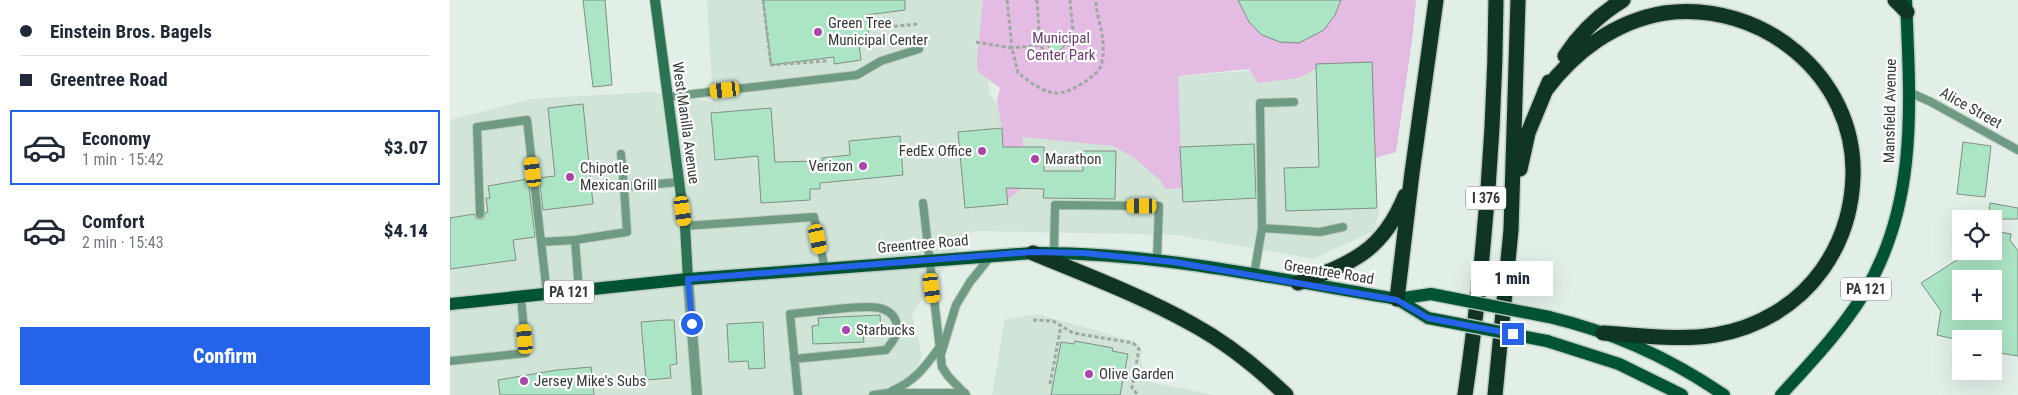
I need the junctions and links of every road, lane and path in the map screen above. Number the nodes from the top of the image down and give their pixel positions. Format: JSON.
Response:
{"nodes":[{"id":1,"x":655,"y":0,"type":"edge"},
{"id":2,"x":763,"y":0,"type":"edge"},
{"id":3,"x":1007,"y":0,"type":"edge"},
{"id":4,"x":1037,"y":0,"type":"edge"},
{"id":5,"x":1070,"y":0,"type":"edge"},
{"id":6,"x":1096,"y":0,"type":"edge"},
{"id":7,"x":1436,"y":0,"type":"edge"},
{"id":8,"x":1496,"y":0,"type":"edge"},
{"id":9,"x":1518,"y":0,"type":"edge"},
{"id":10,"x":1623,"y":0,"type":"edge"},
{"id":11,"x":1895,"y":0,"type":"edge"},
{"id":12,"x":1906,"y":6,"type":"edge"},
{"id":13,"x":917,"y":24,"type":"dead end"},
{"id":14,"x":868,"y":29,"type":"dead end"},
{"id":15,"x":976,"y":42,"type":"dead end"},
{"id":16,"x":1040,"y":45,"type":"junction"},
{"id":17,"x":1012,"y":48,"type":"junction"},
{"id":18,"x":919,"y":49,"type":"dead end"},
{"id":19,"x":827,"y":61,"type":"dead end"},
{"id":20,"x":1544,"y":91,"type":"junction"},
{"id":21,"x":1909,"y":92,"type":"junction"},
{"id":22,"x":667,"y":97,"type":"junction"},
{"id":23,"x":1294,"y":102,"type":"dead end"},
{"id":24,"x":2018,"y":150,"type":"edge"},
{"id":25,"x":620,"y":154,"type":"dead end"},
{"id":26,"x":1412,"y":173,"type":"junction"},
{"id":27,"x":678,"y":182,"type":"junction"},
{"id":28,"x":624,"y":187,"type":"junction"},
{"id":29,"x":923,"y":203,"type":"dead end"},
{"id":30,"x":480,"y":214,"type":"dead end"},
{"id":31,"x":685,"y":226,"type":"junction"},
{"id":32,"x":1343,"y":227,"type":"dead end"},
{"id":33,"x":1262,"y":228,"type":"junction"},
{"id":34,"x":1511,"y":230,"type":"junction"},
{"id":35,"x":575,"y":240,"type":"junction"},
{"id":36,"x":541,"y":242,"type":"junction"},
{"id":37,"x":1033,"y":252,"type":"junction"},
{"id":38,"x":1054,"y":252,"type":"junction"},
{"id":39,"x":992,"y":255,"type":"junction"},
{"id":40,"x":930,"y":260,"type":"junction"},
{"id":41,"x":1157,"y":260,"type":"junction"},
{"id":42,"x":825,"y":269,"type":"junction"},
{"id":43,"x":1254,"y":275,"type":"junction"},
{"id":44,"x":688,"y":279,"type":"junction"},
{"id":45,"x":1298,"y":283,"type":"junction"},
{"id":46,"x":579,"y":291,"type":"junction"},
{"id":47,"x":547,"y":294,"type":"junction"},
{"id":48,"x":522,"y":297,"type":"junction"},
{"id":49,"x":1397,"y":300,"type":"junction"},
{"id":50,"x":450,"y":304,"type":"edge"},
{"id":51,"x":1033,"y":320,"type":"dead end"},
{"id":52,"x":1061,"y":326,"type":"junction"},
{"id":53,"x":1603,"y":332,"type":"junction"},
{"id":54,"x":939,"y":348,"type":"junction"},
{"id":55,"x":940,"y":358,"type":"junction"},
{"id":56,"x":794,"y":359,"type":"junction"},
{"id":57,"x":450,"y":361,"type":"edge"},
{"id":58,"x":1050,"y":384,"type":"dead end"},
{"id":59,"x":888,"y":393,"type":"junction"},
{"id":60,"x":965,"y":394,"type":"edge"},
{"id":61,"x":697,"y":395,"type":"edge"},
{"id":62,"x":798,"y":395,"type":"edge"},
{"id":63,"x":873,"y":395,"type":"edge"},
{"id":64,"x":1138,"y":395,"type":"edge"},
{"id":65,"x":1286,"y":395,"type":"edge"},
{"id":66,"x":1465,"y":395,"type":"edge"},
{"id":67,"x":1495,"y":395,"type":"edge"},
{"id":68,"x":1682,"y":395,"type":"edge"},
{"id":69,"x":1724,"y":395,"type":"edge"},
{"id":70,"x":1781,"y":395,"type":"edge"}],
"edges":[{"from":1,"to":22,"type":"street","name":"West Manilla Avenue"},
{"from":2,"to":19,"type":"path"},
{"from":3,"to":17,"type":"path"},
{"from":4,"to":16,"type":"path"},
{"from":5,"to":16,"type":"path"},
{"from":6,"to":17,"type":"path"},
{"from":7,"to":26,"type":"highway"},
{"from":8,"to":66,"type":"highway","number":"I 376"},
{"from":9,"to":34,"type":"highway","number":"I 376"},
{"from":10,"to":20,"type":"highway"},
{"from":11,"to":12,"type":"highway"},
{"from":12,"to":21,"type":"main road","name":"Mansfield Avenue","number":"PA 121"},
{"from":13,"to":14,"type":"path"},
{"from":15,"to":17,"type":"path"},
{"from":16,"to":17,"type":"path"},
{"from":18,"to":22,"type":"lane"},
{"from":20,"to":34,"type":"highway"},
{"from":20,"to":53,"type":"highway"},
{"from":21,"to":24,"type":"lane","name":"Alice Street"},
{"from":21,"to":70,"type":"main road","name":"Mansfield Avenue","number":"PA 121"},
{"from":22,"to":27,"type":"street","name":"West Manilla Avenue"},
{"from":23,"to":33,"type":"lane"},
{"from":25,"to":28,"type":"lane"},
{"from":26,"to":45,"type":"highway"},
{"from":26,"to":49,"type":"highway"},
{"from":27,"to":28,"type":"lane"},
{"from":27,"to":31,"type":"street","name":"West Manilla Avenue"},
{"from":28,"to":35,"type":"lane"},
{"from":29,"to":40,"type":"lane"},
{"from":30,"to":36,"type":"lane"},
{"from":31,"to":42,"type":"lane"},
{"from":31,"to":44,"type":"street","name":"West Manilla Avenue"},
{"from":32,"to":33,"type":"lane"},
{"from":33,"to":43,"type":"lane"},
{"from":34,"to":67,"type":"highway","number":"I 376"},
{"from":35,"to":36,"type":"lane"},
{"from":35,"to":46,"type":"lane"},
{"from":36,"to":47,"type":"lane"},
{"from":37,"to":38,"type":"main road","name":"Greentree Road","number":"PA 121"},
{"from":37,"to":39,"type":"main road","name":"Greentree Road","number":"PA 121"},
{"from":37,"to":65,"type":"highway"},
{"from":38,"to":41,"type":"main road","name":"Greentree Road","number":"PA 121"},
{"from":38,"to":41,"type":"lane"},
{"from":39,"to":40,"type":"main road","name":"Greentree Road","number":"PA 121"},
{"from":39,"to":55,"type":"lane"},
{"from":40,"to":42,"type":"main road","name":"Greentree Road","number":"PA 121"},
{"from":40,"to":54,"type":"lane"},
{"from":41,"to":43,"type":"main road","name":"Greentree Road","number":"PA 121"},
{"from":42,"to":44,"type":"main road","name":"Greentree Road","number":"PA 121"},
{"from":43,"to":45,"type":"main road","name":"Greentree Road","number":"PA 121"},
{"from":44,"to":46,"type":"main road","name":"Greentree Road","number":"PA 121"},
{"from":44,"to":61,"type":"street"},
{"from":45,"to":49,"type":"main road","name":"Greentree Road","number":"PA 121"},
{"from":46,"to":47,"type":"main road","name":"Greentree Road","number":"PA 121"},
{"from":47,"to":48,"type":"main road","name":"Greentree Road","number":"PA 121"},
{"from":48,"to":50,"type":"main road","name":"Greentree Road","number":"PA 121"},
{"from":48,"to":57,"type":"lane"},
{"from":49,"to":53,"type":"main road","name":"Greentree Road","number":"PA 121","bridge":true},
{"from":49,"to":68,"type":"main road","name":"Greentree Road","number":"PA 121","bridge":true},
{"from":51,"to":52,"type":"path"},
{"from":52,"to":58,"type":"path"},
{"from":52,"to":64,"type":"path"},
{"from":53,"to":69,"type":"main road","name":"Greentree Road","number":"PA 121"},
{"from":54,"to":55,"type":"lane"},
{"from":54,"to":59,"type":"lane"},
{"from":55,"to":60,"type":"lane"},
{"from":56,"to":56,"type":"lane"},
{"from":56,"to":62,"type":"lane"},
{"from":59,"to":60,"type":"lane"},
{"from":59,"to":63,"type":"lane"}]}
